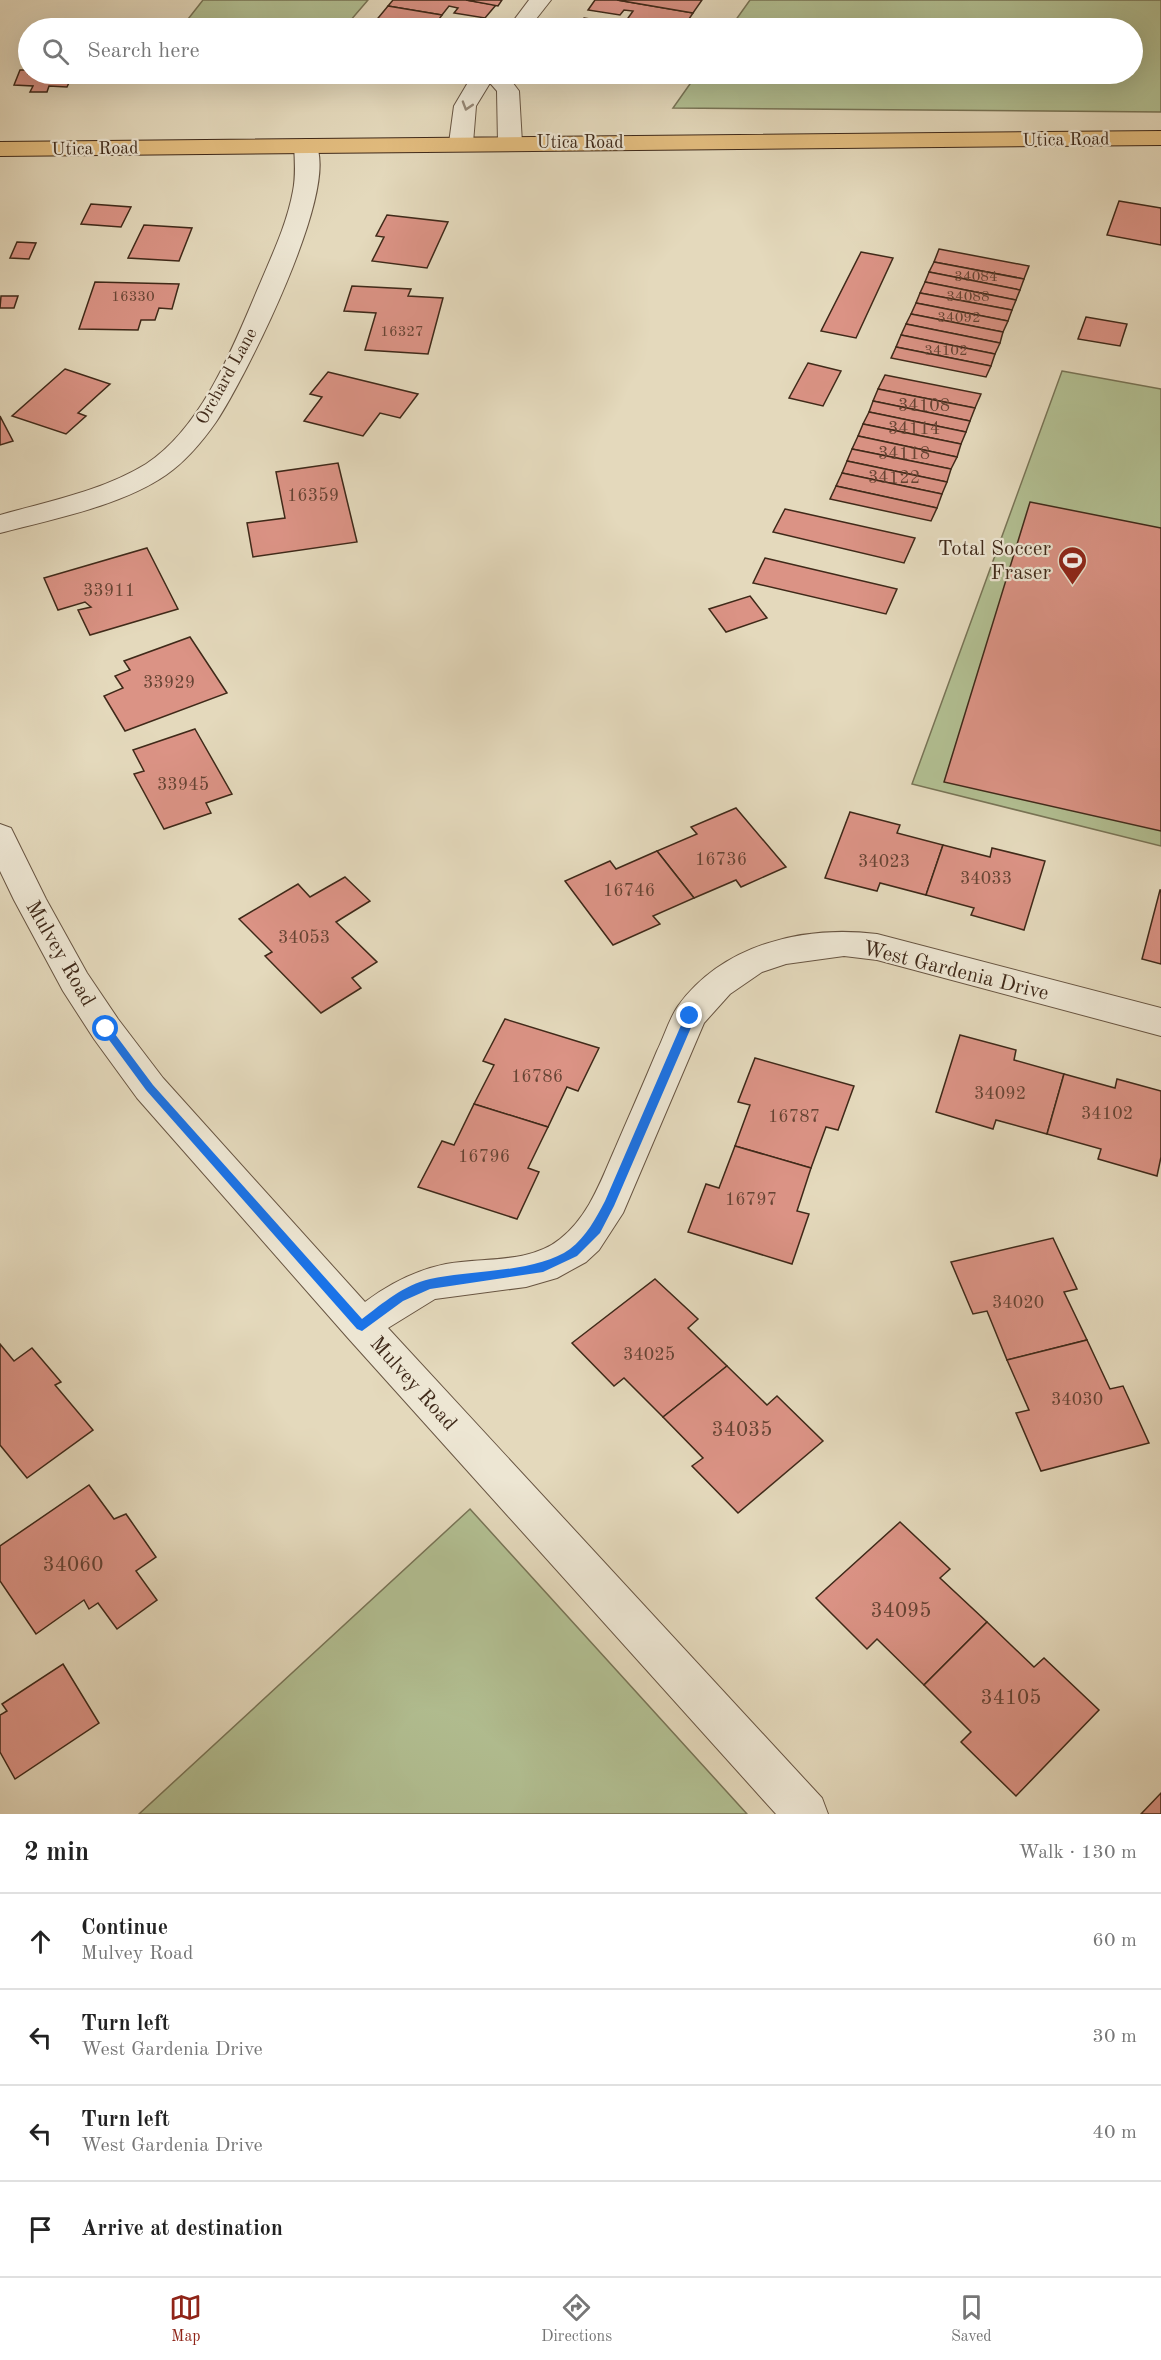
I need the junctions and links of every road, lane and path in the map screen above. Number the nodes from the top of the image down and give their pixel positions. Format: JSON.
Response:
{"nodes":[{"id":1,"x":540,"y":0,"type":"edge"},
{"id":2,"x":526,"y":18,"type":"edge"},
{"id":3,"x":478,"y":84,"type":"edge"},
{"id":4,"x":503,"y":84,"type":"edge"},
{"id":5,"x":1161,"y":138,"type":"edge"},
{"id":6,"x":461,"y":143,"type":"junction"},
{"id":7,"x":510,"y":143,"type":"junction"},
{"id":8,"x":306,"y":146,"type":"junction"},
{"id":9,"x":0,"y":149,"type":"edge"},
{"id":10,"x":0,"y":524,"type":"edge"},
{"id":11,"x":0,"y":836,"type":"edge"},
{"id":12,"x":1161,"y":1022,"type":"edge"},
{"id":13,"x":362,"y":1326,"type":"junction"},
{"id":14,"x":806,"y":1814,"type":"edge"}],
"edges":[{"from":1,"to":2,"type":"street"},
{"from":3,"to":6,"type":"street","one_way":true},
{"from":4,"to":7,"type":"street"},
{"from":5,"to":7,"type":"main road","name":"Utica Road"},
{"from":6,"to":7,"type":"main road","name":"Utica Road"},
{"from":6,"to":8,"type":"main road","name":"Utica Road"},
{"from":8,"to":9,"type":"main road","name":"Utica Road"},
{"from":8,"to":10,"type":"street","name":"Orchard Lane"},
{"from":11,"to":13,"type":"street","name":"Mulvey Road"},
{"from":12,"to":13,"type":"street","name":"West Gardenia Drive"},
{"from":13,"to":14,"type":"street","name":"Mulvey Road"}]}
